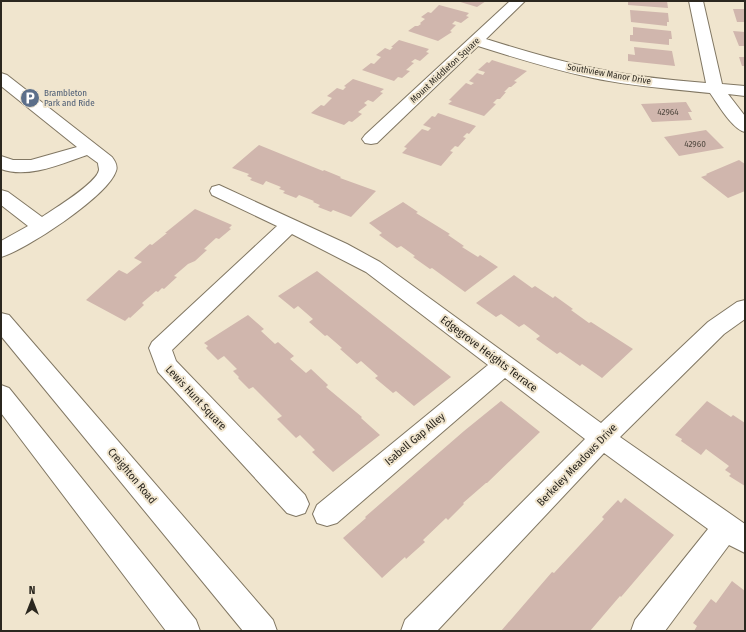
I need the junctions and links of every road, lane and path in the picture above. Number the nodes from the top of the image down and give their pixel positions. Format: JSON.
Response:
{"nodes":[{"id":1,"x":518,"y":1,"type":"edge"},
{"id":2,"x":696,"y":1,"type":"edge"},
{"id":3,"x":477,"y":41,"type":"junction"},
{"id":4,"x":1,"y":78,"type":"edge"},
{"id":5,"x":716,"y":88,"type":"junction"},
{"id":6,"x":745,"y":91,"type":"edge"},
{"id":7,"x":745,"y":127,"type":"edge"},
{"id":8,"x":371,"y":139,"type":"dead end"},
{"id":9,"x":90,"y":148,"type":"junction"},
{"id":10,"x":1,"y":161,"type":"edge"},
{"id":11,"x":218,"y":191,"type":"dead end"},
{"id":12,"x":1,"y":196,"type":"edge"},
{"id":13,"x":41,"y":226,"type":"junction"},
{"id":14,"x":289,"y":226,"type":"junction"},
{"id":15,"x":1,"y":250,"type":"edge"},
{"id":16,"x":745,"y":308,"type":"edge"},
{"id":17,"x":1,"y":321,"type":"edge"},
{"id":18,"x":504,"y":365,"type":"junction"},
{"id":19,"x":1,"y":395,"type":"edge"},
{"id":20,"x":602,"y":438,"type":"junction"},
{"id":21,"x":296,"y":504,"type":"dead end"},
{"id":22,"x":327,"y":514,"type":"dead end"},
{"id":23,"x":736,"y":534,"type":"edge"},
{"id":24,"x":185,"y":631,"type":"edge"},
{"id":25,"x":262,"y":631,"type":"edge"},
{"id":26,"x":416,"y":631,"type":"edge"},
{"id":27,"x":646,"y":631,"type":"edge"}],
"edges":[{"from":1,"to":3,"type":"street","name":"Mount Middleton Square"},
{"from":2,"to":5,"type":"street"},
{"from":3,"to":5,"type":"street","name":"Southview Manor Drive"},
{"from":3,"to":8,"type":"street","name":"Mount Middleton Square"},
{"from":4,"to":9,"type":"street"},
{"from":5,"to":6,"type":"street","name":"Southview Manor Drive"},
{"from":5,"to":7,"type":"street"},
{"from":9,"to":10,"type":"street"},
{"from":9,"to":13,"type":"street"},
{"from":11,"to":14,"type":"street","name":"Edgegrove Heights Terrace"},
{"from":12,"to":13,"type":"street"},
{"from":13,"to":15,"type":"street"},
{"from":14,"to":18,"type":"street","name":"Edgegrove Heights Terrace"},
{"from":14,"to":21,"type":"street","name":"Lewis Hunt Square"},
{"from":16,"to":20,"type":"street","name":"Berkeley Meadows Drive"},
{"from":17,"to":25,"type":"street","name":"Creighton Road"},
{"from":18,"to":20,"type":"street","name":"Edgegrove Heights Terrace"},
{"from":18,"to":22,"type":"street","name":"Isabell Gap Alley"},
{"from":19,"to":24,"type":"street"},
{"from":20,"to":23,"type":"street","name":"Edgegrove Heights Terrace"},
{"from":20,"to":26,"type":"street","name":"Berkeley Meadows Drive"},
{"from":23,"to":27,"type":"street"}]}
